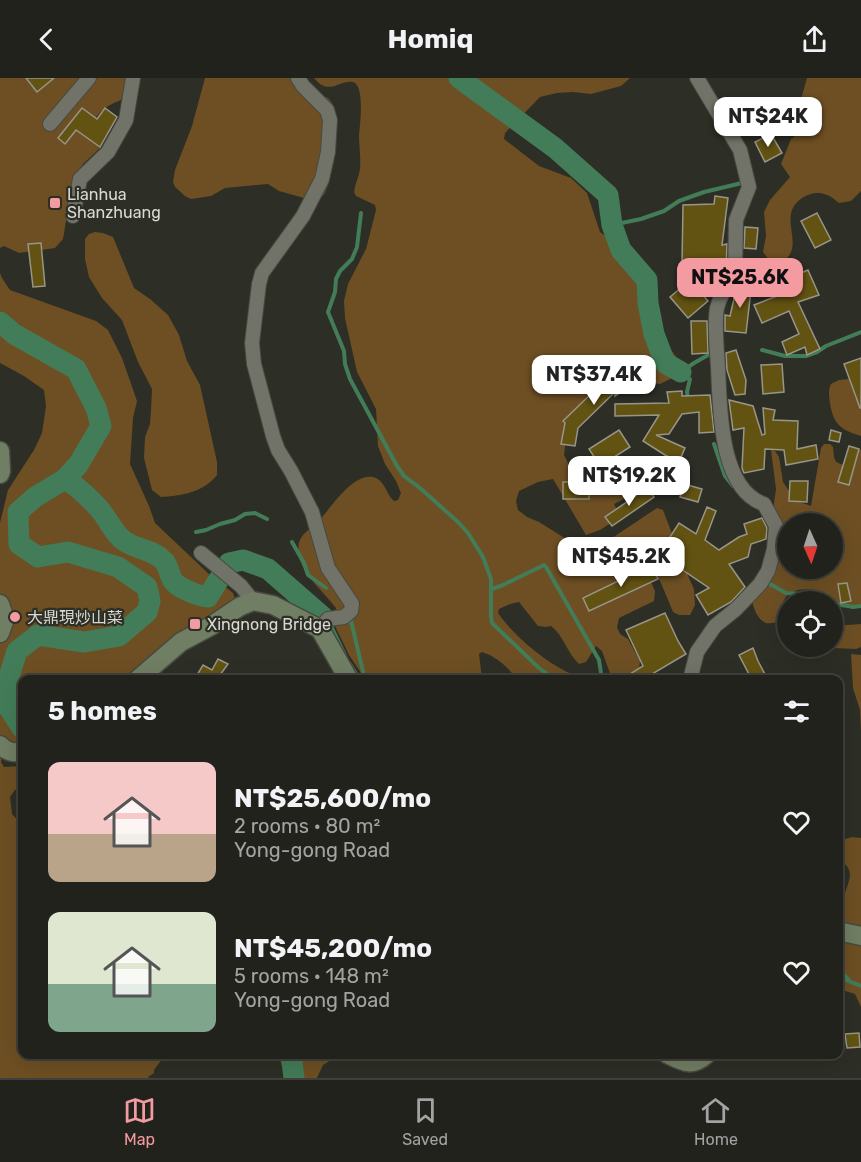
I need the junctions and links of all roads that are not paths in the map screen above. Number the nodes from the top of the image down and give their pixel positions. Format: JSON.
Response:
{"nodes":[{"id":1,"x":88,"y":78,"type":"edge"},
{"id":2,"x":133,"y":78,"type":"edge"},
{"id":3,"x":298,"y":78,"type":"edge"},
{"id":4,"x":697,"y":78,"type":"edge"},
{"id":5,"x":50,"y":124,"type":"dead end"},
{"id":6,"x":73,"y":216,"type":"dead end"},
{"id":7,"x":0,"y":451,"type":"edge"},
{"id":8,"x":0,"y":474,"type":"edge"},
{"id":9,"x":201,"y":553,"type":"dead end"},
{"id":10,"x":253,"y":601,"type":"junction"},
{"id":11,"x":0,"y":604,"type":"edge"},
{"id":12,"x":320,"y":630,"type":"junction"},
{"id":13,"x":0,"y":633,"type":"edge"},
{"id":14,"x":143,"y":675,"type":"edge"},
{"id":15,"x":347,"y":675,"type":"edge"},
{"id":16,"x":691,"y":675,"type":"edge"},
{"id":17,"x":0,"y":745,"type":"edge"},
{"id":18,"x":18,"y":752,"type":"edge"},
{"id":19,"x":843,"y":932,"type":"edge"},
{"id":20,"x":861,"y":936,"type":"edge"},
{"id":21,"x":676,"y":1059,"type":"edge"},
{"id":22,"x":701,"y":1059,"type":"edge"}],
"edges":[{"from":1,"to":5,"type":"street"},
{"from":2,"to":6,"type":"street"},
{"from":3,"to":12,"type":"street"},
{"from":4,"to":16,"type":"street"},
{"from":7,"to":8,"type":"street"},
{"from":9,"to":10,"type":"street"},
{"from":10,"to":12,"type":"street"},
{"from":10,"to":14,"type":"street"},
{"from":11,"to":13,"type":"street"},
{"from":12,"to":15,"type":"street"},
{"from":17,"to":18,"type":"street"},
{"from":19,"to":20,"type":"street"},
{"from":21,"to":22,"type":"street"}]}
